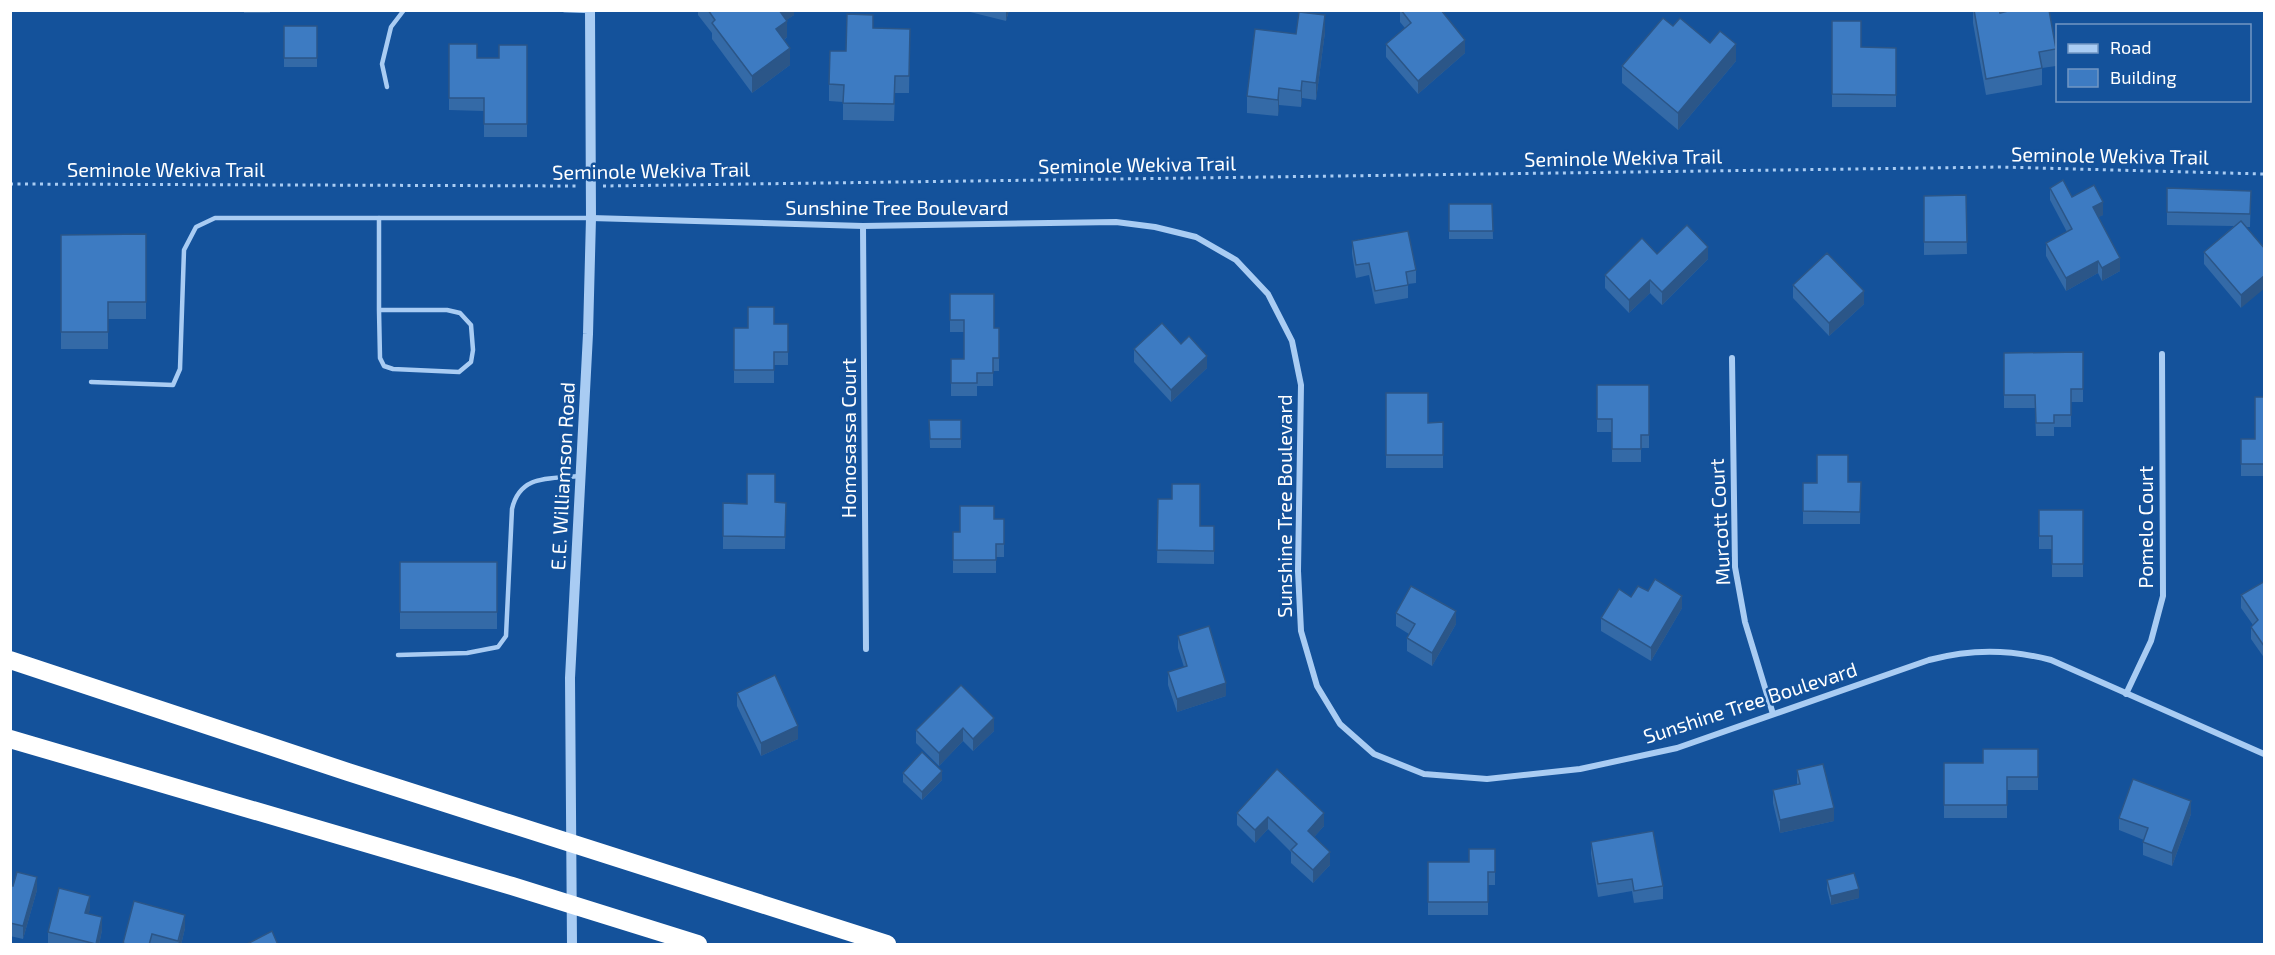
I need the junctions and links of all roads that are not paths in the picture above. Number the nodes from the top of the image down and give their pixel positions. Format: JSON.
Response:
{"nodes":[{"id":1,"x":404,"y":10,"type":"edge"},
{"id":2,"x":564,"y":10,"type":"edge"},
{"id":3,"x":590,"y":11,"type":"edge"},
{"id":4,"x":387,"y":87,"type":"dead end"},
{"id":5,"x":379,"y":218,"type":"junction"},
{"id":6,"x":591,"y":218,"type":"junction"},
{"id":7,"x":863,"y":226,"type":"junction"},
{"id":8,"x":379,"y":310,"type":"junction"},
{"id":9,"x":2162,"y":354,"type":"dead end"},
{"id":10,"x":1732,"y":358,"type":"dead end"},
{"id":11,"x":91,"y":382,"type":"dead end"},
{"id":12,"x":580,"y":476,"type":"junction"},
{"id":13,"x":866,"y":649,"type":"dead end"},
{"id":14,"x":398,"y":656,"type":"dead end"},
{"id":15,"x":10,"y":660,"type":"edge"},
{"id":16,"x":2126,"y":694,"type":"junction"},
{"id":17,"x":1773,"y":714,"type":"junction"},
{"id":18,"x":10,"y":739,"type":"edge"},
{"id":19,"x":2265,"y":754,"type":"edge"},
{"id":20,"x":572,"y":945,"type":"edge"},
{"id":21,"x":698,"y":945,"type":"edge"},
{"id":22,"x":887,"y":945,"type":"edge"}],
"edges":[{"from":1,"to":4,"type":"lane"},
{"from":2,"to":3,"type":"lane"},
{"from":3,"to":6,"type":"street","name":"E.E. Williamson Road"},
{"from":5,"to":6,"type":"lane"},
{"from":5,"to":8,"type":"lane"},
{"from":5,"to":11,"type":"lane"},
{"from":6,"to":7,"type":"street","name":"Sunshine Tree Boulevard"},
{"from":6,"to":12,"type":"street","name":"E.E. Williamson Road"},
{"from":7,"to":13,"type":"street","name":"Homosassa Court"},
{"from":7,"to":17,"type":"street","name":"Sunshine Tree Boulevard"},
{"from":8,"to":8,"type":"lane"},
{"from":9,"to":16,"type":"street","name":"Pomelo Court"},
{"from":10,"to":17,"type":"street","name":"Murcott Court"},
{"from":12,"to":14,"type":"lane"},
{"from":12,"to":20,"type":"street","name":"E.E. Williamson Road"},
{"from":15,"to":22,"type":"highway"},
{"from":16,"to":17,"type":"street","name":"Sunshine Tree Boulevard"},
{"from":16,"to":19,"type":"street","name":"Sunshine Tree Boulevard"},
{"from":18,"to":21,"type":"highway"}]}
